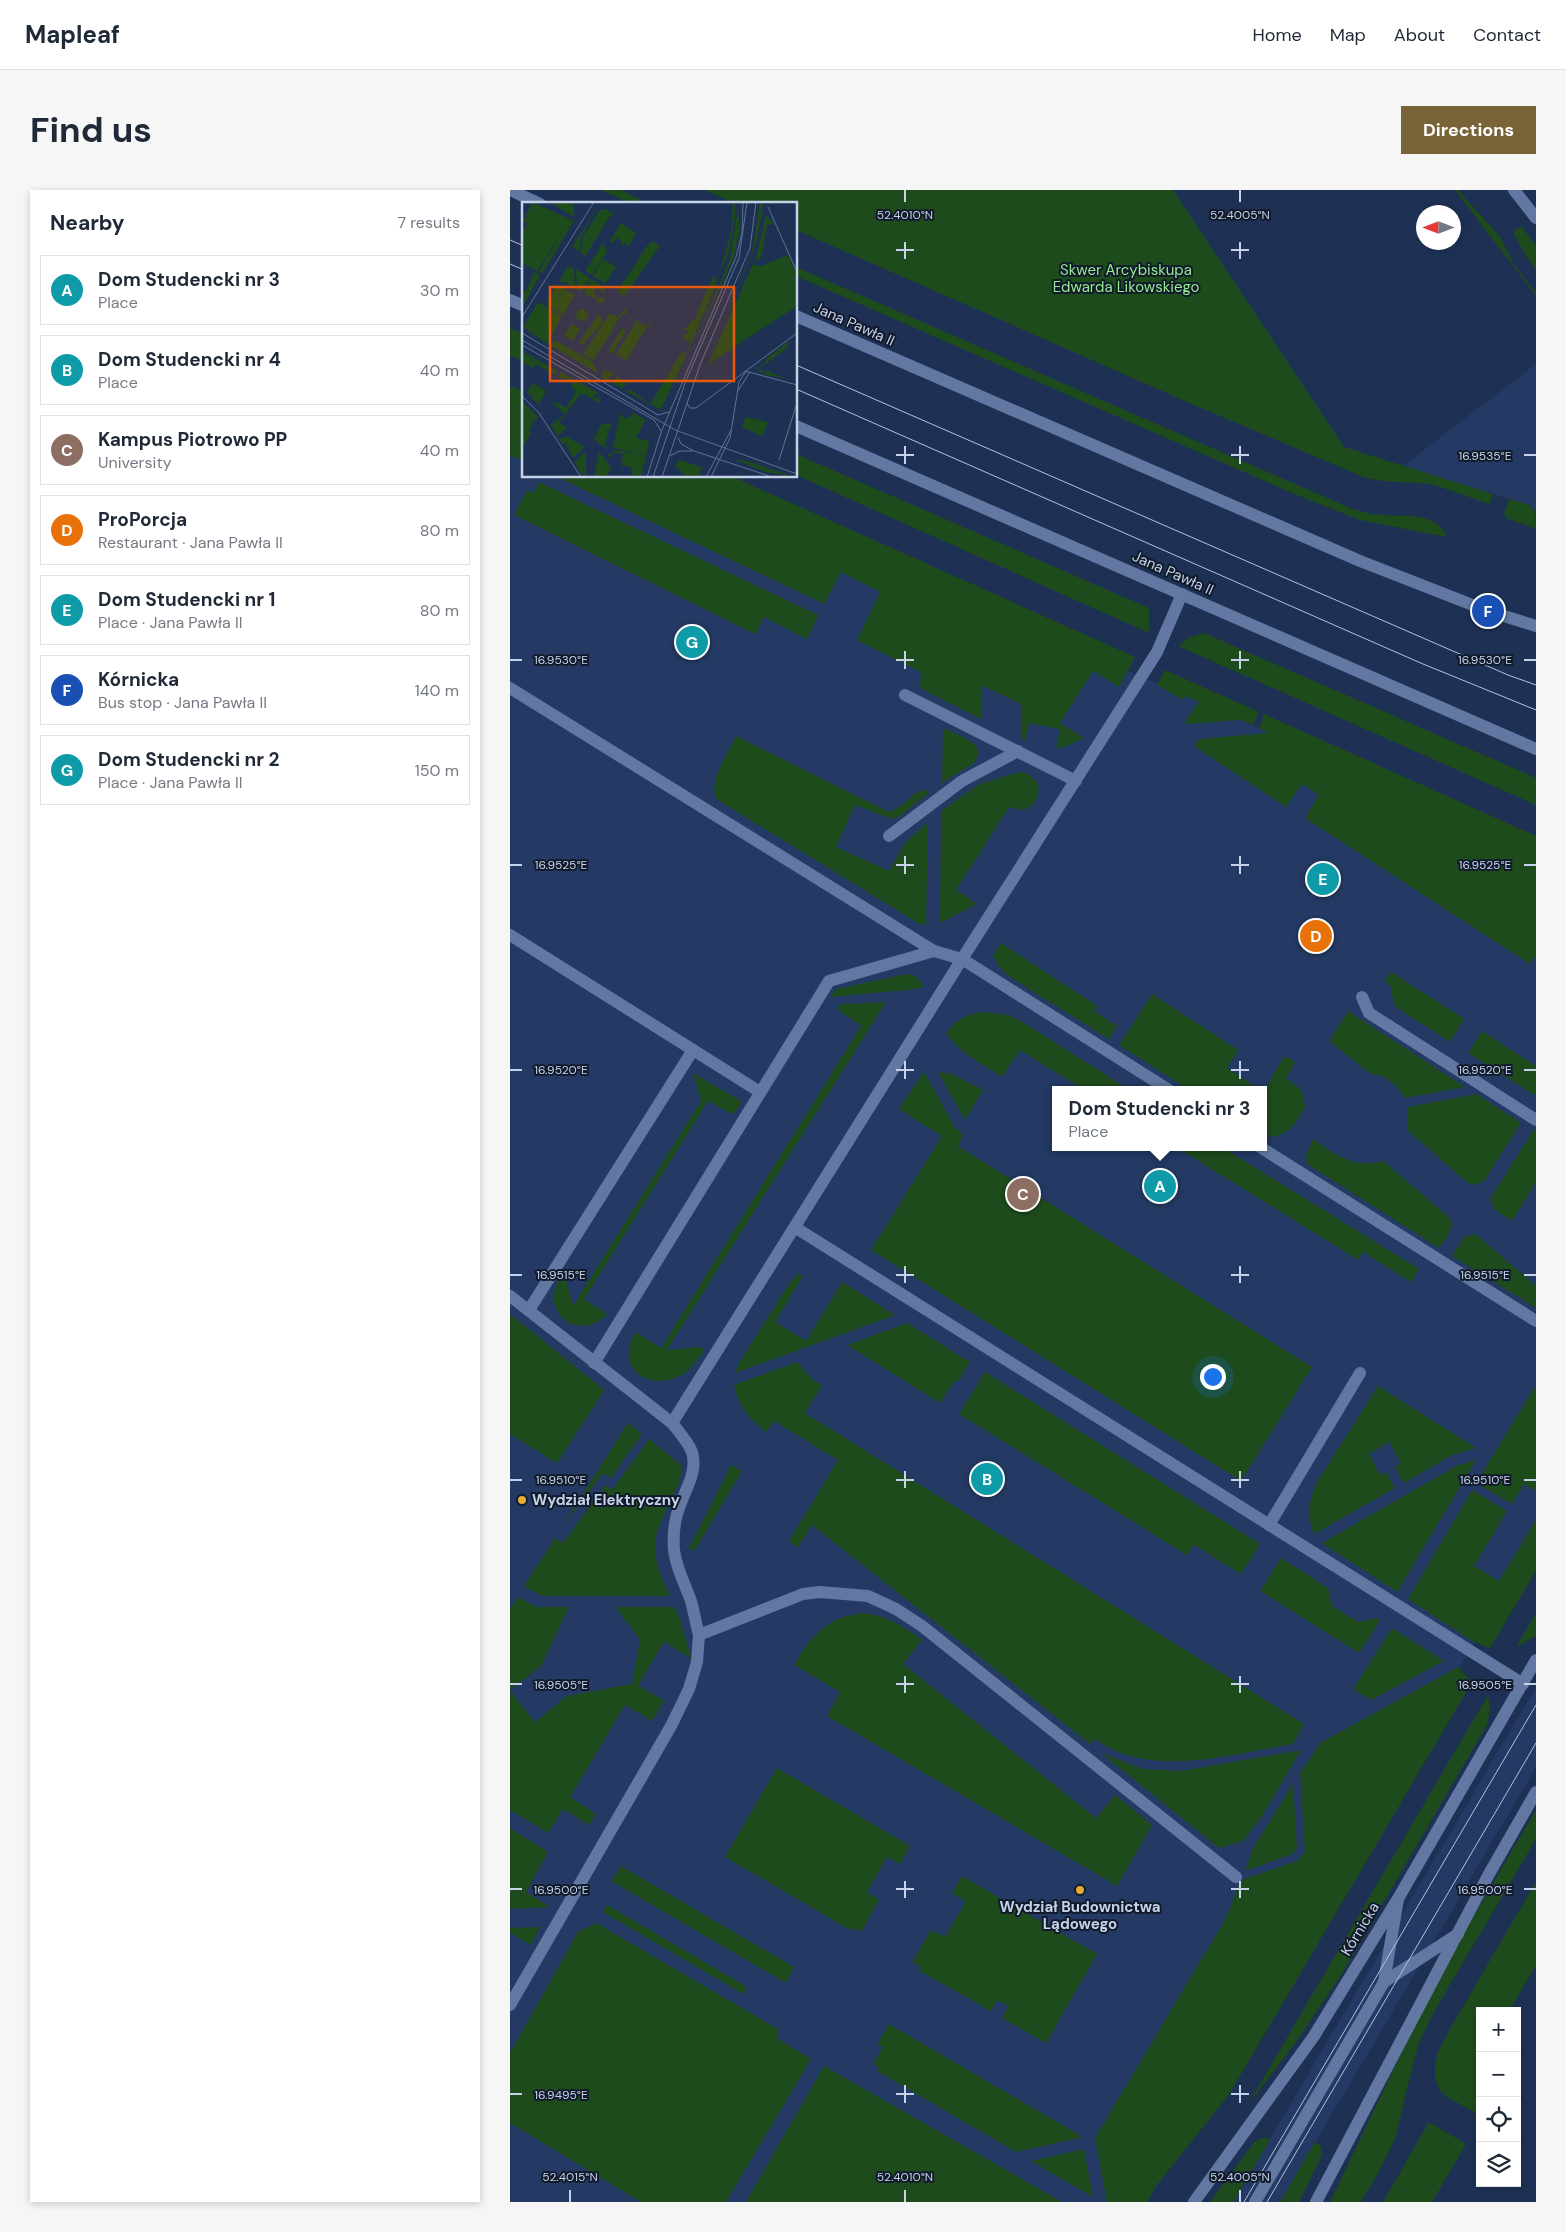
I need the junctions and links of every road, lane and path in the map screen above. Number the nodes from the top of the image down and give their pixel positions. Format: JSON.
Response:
{"nodes":[{"id":1,"x":510,"y":190,"type":"edge"},
{"id":2,"x":1514,"y":190,"type":"edge"},
{"id":3,"x":536,"y":202,"type":"edge"},
{"id":4,"x":1536,"y":218,"type":"edge"},
{"id":5,"x":510,"y":300,"type":"edge"},
{"id":6,"x":522,"y":305,"type":"edge"},
{"id":7,"x":798,"y":317,"type":"edge"},
{"id":8,"x":798,"y":427,"type":"edge"},
{"id":9,"x":1182,"y":594,"type":"junction"},
{"id":10,"x":1536,"y":626,"type":"edge"},
{"id":11,"x":510,"y":688,"type":"edge"},
{"id":12,"x":905,"y":694,"type":"dead end"},
{"id":13,"x":1536,"y":749,"type":"edge"},
{"id":14,"x":1018,"y":752,"type":"junction"},
{"id":15,"x":1076,"y":781,"type":"junction"},
{"id":16,"x":890,"y":836,"type":"dead end"},
{"id":17,"x":510,"y":935,"type":"edge"},
{"id":18,"x":934,"y":951,"type":"junction"},
{"id":19,"x":962,"y":959,"type":"junction"},
{"id":20,"x":1362,"y":997,"type":"dead end"},
{"id":21,"x":693,"y":1050,"type":"junction"},
{"id":22,"x":1163,"y":1086,"type":"edge"},
{"id":23,"x":760,"y":1092,"type":"junction"},
{"id":24,"x":1536,"y":1120,"type":"edge"},
{"id":25,"x":1266,"y":1151,"type":"edge"},
{"id":26,"x":796,"y":1228,"type":"junction"},
{"id":27,"x":510,"y":1296,"type":"edge"},
{"id":28,"x":529,"y":1310,"type":"junction"},
{"id":29,"x":1536,"y":1321,"type":"edge"},
{"id":30,"x":594,"y":1363,"type":"junction"},
{"id":31,"x":1360,"y":1373,"type":"dead end"},
{"id":32,"x":672,"y":1424,"type":"junction"},
{"id":33,"x":1269,"y":1526,"type":"junction"},
{"id":34,"x":699,"y":1635,"type":"junction"},
{"id":35,"x":1536,"y":1660,"type":"edge"},
{"id":36,"x":1522,"y":1684,"type":"junction"},
{"id":37,"x":1536,"y":1792,"type":"edge"},
{"id":38,"x":1236,"y":1877,"type":"dead end"},
{"id":39,"x":1399,"y":1897,"type":"junction"},
{"id":40,"x":1458,"y":1934,"type":"junction"},
{"id":41,"x":1384,"y":1982,"type":"junction"},
{"id":42,"x":510,"y":2006,"type":"edge"},
{"id":43,"x":1194,"y":2202,"type":"edge"},
{"id":44,"x":1255,"y":2202,"type":"edge"},
{"id":45,"x":1316,"y":2202,"type":"edge"}],
"edges":[{"from":1,"to":3,"type":"main road"},
{"from":2,"to":4,"type":"main road"},
{"from":5,"to":6,"type":"main road"},
{"from":7,"to":10,"type":"main road","name":"Jana Pawła II"},
{"from":8,"to":9,"type":"main road","name":"Jana Pawła II"},
{"from":9,"to":13,"type":"main road","name":"Jana Pawła II"},
{"from":9,"to":15,"type":"main road"},
{"from":11,"to":18,"type":"main road"},
{"from":12,"to":14,"type":"main road"},
{"from":14,"to":15,"type":"main road"},
{"from":14,"to":16,"type":"main road"},
{"from":15,"to":19,"type":"main road"},
{"from":17,"to":21,"type":"main road"},
{"from":18,"to":19,"type":"main road"},
{"from":18,"to":23,"type":"main road"},
{"from":19,"to":22,"type":"main road"},
{"from":19,"to":26,"type":"main road"},
{"from":20,"to":24,"type":"main road"},
{"from":21,"to":23,"type":"main road"},
{"from":21,"to":28,"type":"main road"},
{"from":23,"to":30,"type":"main road"},
{"from":25,"to":29,"type":"main road"},
{"from":26,"to":32,"type":"main road"},
{"from":26,"to":33,"type":"main road"},
{"from":27,"to":28,"type":"main road"},
{"from":28,"to":30,"type":"main road"},
{"from":30,"to":32,"type":"main road"},
{"from":31,"to":33,"type":"main road"},
{"from":32,"to":34,"type":"main road"},
{"from":33,"to":36,"type":"main road"},
{"from":34,"to":38,"type":"main road"},
{"from":34,"to":42,"type":"main road"},
{"from":35,"to":36,"type":"main road","name":"Kórnicka"},
{"from":36,"to":39,"type":"main road","name":"Kórnicka"},
{"from":37,"to":40,"type":"main road"},
{"from":39,"to":41,"type":"main road"},
{"from":39,"to":43,"type":"main road","name":"Kórnicka"},
{"from":40,"to":41,"type":"main road"},
{"from":40,"to":45,"type":"main road"},
{"from":41,"to":44,"type":"main road"}]}
